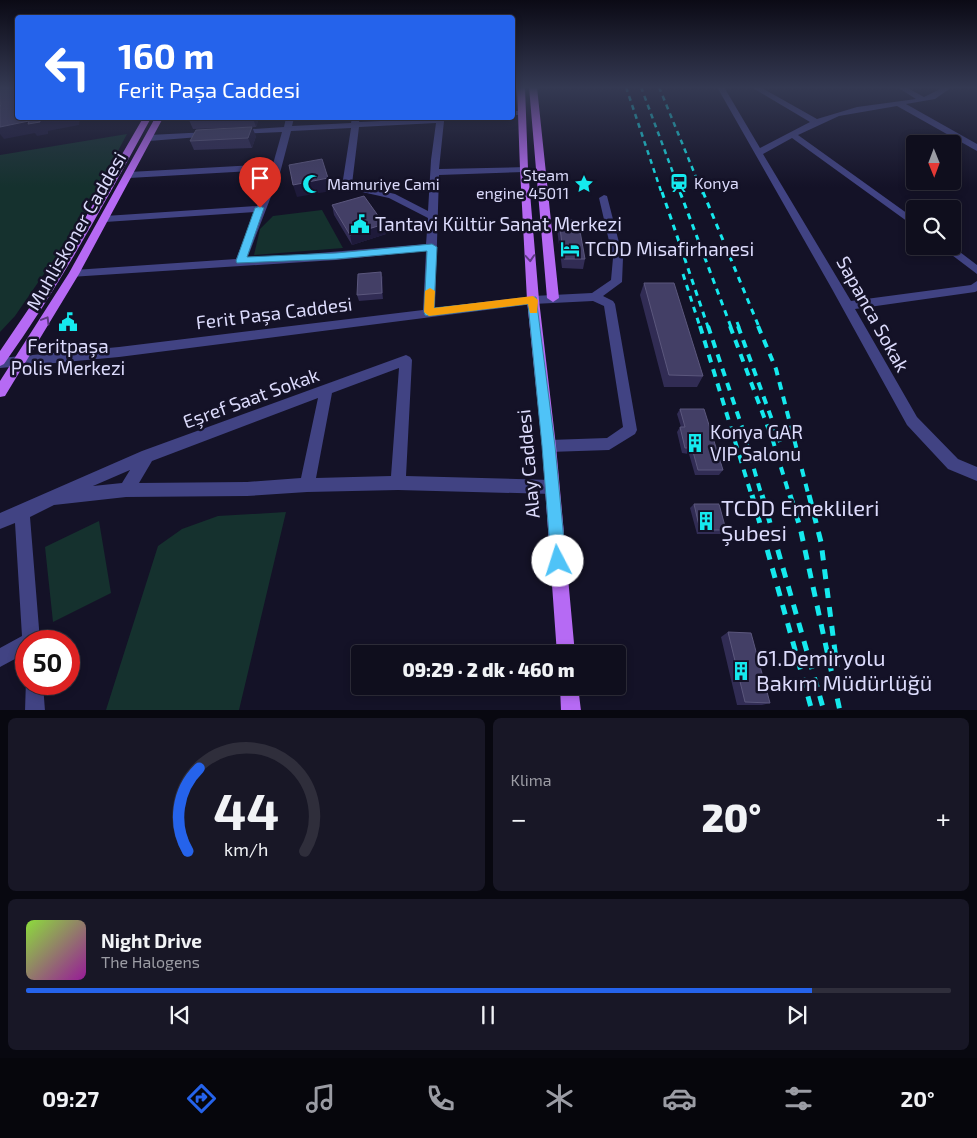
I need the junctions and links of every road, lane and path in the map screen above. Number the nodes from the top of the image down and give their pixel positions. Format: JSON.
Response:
{"nodes":[{"id":1,"x":146,"y":120,"type":"edge"},
{"id":2,"x":158,"y":120,"type":"edge"},
{"id":3,"x":289,"y":120,"type":"edge"},
{"id":4,"x":393,"y":120,"type":"edge"},
{"id":5,"x":442,"y":120,"type":"edge"},
{"id":6,"x":518,"y":120,"type":"edge"},
{"id":7,"x":536,"y":120,"type":"edge"},
{"id":8,"x":739,"y":120,"type":"edge"},
{"id":9,"x":814,"y":120,"type":"edge"},
{"id":10,"x":823,"y":120,"type":"edge"},
{"id":11,"x":928,"y":120,"type":"edge"},
{"id":12,"x":356,"y":121,"type":"edge"},
{"id":13,"x":817,"y":122,"type":"junction"},
{"id":14,"x":287,"y":129,"type":"junction"},
{"id":15,"x":228,"y":132,"type":"edge"},
{"id":16,"x":218,"y":133,"type":"edge"},
{"id":17,"x":794,"y":136,"type":"junction"},
{"id":18,"x":977,"y":137,"type":"edge"},
{"id":19,"x":149,"y":138,"type":"junction"},
{"id":20,"x":967,"y":142,"type":"junction"},
{"id":21,"x":977,"y":148,"type":"edge"},
{"id":22,"x":758,"y":153,"type":"junction"},
{"id":23,"x":276,"y":167,"type":"junction"},
{"id":24,"x":524,"y":169,"type":"junction"},
{"id":25,"x":435,"y":172,"type":"junction"},
{"id":26,"x":129,"y":175,"type":"junction"},
{"id":27,"x":604,"y":198,"type":"dead end"},
{"id":28,"x":260,"y":208,"type":"junction"},
{"id":29,"x":433,"y":217,"type":"junction"},
{"id":30,"x":906,"y":217,"type":"edge"},
{"id":31,"x":105,"y":219,"type":"junction"},
{"id":32,"x":432,"y":247,"type":"junction"},
{"id":33,"x":957,"y":255,"type":"edge"},
{"id":34,"x":241,"y":261,"type":"junction"},
{"id":35,"x":977,"y":270,"type":"edge"},
{"id":36,"x":74,"y":274,"type":"junction"},
{"id":37,"x":976,"y":288,"type":"edge"},
{"id":38,"x":594,"y":297,"type":"junction"},
{"id":39,"x":553,"y":298,"type":"junction"},
{"id":40,"x":533,"y":300,"type":"junction"},
{"id":41,"x":848,"y":306,"type":"junction"},
{"id":42,"x":429,"y":312,"type":"junction"},
{"id":43,"x":20,"y":361,"type":"junction"},
{"id":44,"x":0,"y":362,"type":"edge"},
{"id":45,"x":326,"y":391,"type":"junction"},
{"id":46,"x":0,"y":392,"type":"edge"},
{"id":47,"x":549,"y":446,"type":"junction"},
{"id":48,"x":147,"y":456,"type":"junction"},
{"id":49,"x":977,"y":474,"type":"edge"},
{"id":50,"x":398,"y":483,"type":"junction"},
{"id":51,"x":307,"y":485,"type":"junction"},
{"id":52,"x":552,"y":487,"type":"junction"},
{"id":53,"x":126,"y":490,"type":"junction"},
{"id":54,"x":53,"y":498,"type":"junction"},
{"id":55,"x":22,"y":513,"type":"junction"},
{"id":56,"x":0,"y":521,"type":"edge"},
{"id":57,"x":29,"y":630,"type":"edge"},
{"id":58,"x":565,"y":645,"type":"edge"},
{"id":59,"x":15,"y":650,"type":"edge"},
{"id":60,"x":0,"y":658,"type":"edge"},
{"id":61,"x":34,"y":695,"type":"edge"},
{"id":62,"x":570,"y":695,"type":"edge"},
{"id":63,"x":35,"y":710,"type":"edge"},
{"id":64,"x":571,"y":710,"type":"edge"}],
"edges":[{"from":1,"to":44,"type":"main road","name":"Muhliskoner Caddesi"},
{"from":2,"to":19,"type":"main road","name":"Muhliskoner Caddesi"},
{"from":3,"to":14,"type":"street"},
{"from":4,"to":12,"type":"street"},
{"from":5,"to":25,"type":"street"},
{"from":6,"to":24,"type":"main road","name":"Alay Caddesi"},
{"from":7,"to":39,"type":"main road"},
{"from":8,"to":22,"type":"street","name":"Sapanca Sokak"},
{"from":9,"to":13,"type":"street"},
{"from":10,"to":13,"type":"street"},
{"from":11,"to":20,"type":"street"},
{"from":12,"to":14,"type":"street"},
{"from":12,"to":29,"type":"street"},
{"from":13,"to":17,"type":"street"},
{"from":14,"to":15,"type":"street"},
{"from":14,"to":23,"type":"street"},
{"from":16,"to":19,"type":"street"},
{"from":17,"to":22,"type":"street"},
{"from":17,"to":30,"type":"street"},
{"from":18,"to":20,"type":"street"},
{"from":19,"to":26,"type":"main road","name":"Muhliskoner Caddesi"},
{"from":20,"to":21,"type":"street"},
{"from":22,"to":41,"type":"street","name":"Sapanca Sokak"},
{"from":23,"to":26,"type":"street"},
{"from":23,"to":28,"type":"street"},
{"from":24,"to":25,"type":"street"},
{"from":24,"to":40,"type":"main road","name":"Alay Caddesi","one_way":true},
{"from":25,"to":29,"type":"street"},
{"from":26,"to":31,"type":"main road","name":"Muhliskoner Caddesi"},
{"from":27,"to":38,"type":"street"},
{"from":28,"to":31,"type":"street"},
{"from":28,"to":34,"type":"street"},
{"from":29,"to":32,"type":"street"},
{"from":31,"to":36,"type":"main road","name":"Muhliskoner Caddesi"},
{"from":32,"to":34,"type":"street"},
{"from":32,"to":42,"type":"street"},
{"from":33,"to":35,"type":"street"},
{"from":34,"to":36,"type":"street"},
{"from":43,"to":36,"type":"main road","name":"Muhliskoner Caddesi","one_way":true},
{"from":37,"to":41,"type":"street"},
{"from":38,"to":39,"type":"street","name":"Ferit Paşa Caddesi"},
{"from":38,"to":47,"type":"street"},
{"from":39,"to":40,"type":"street","name":"Ferit Paşa Caddesi"},
{"from":40,"to":42,"type":"street","name":"Ferit Paşa Caddesi"},
{"from":40,"to":47,"type":"main road","name":"Alay Caddesi"},
{"from":41,"to":49,"type":"street","name":"Sapanca Sokak"},
{"from":42,"to":43,"type":"street","name":"Ferit Paşa Caddesi"},
{"from":43,"to":44,"type":"street","name":"Ferit Paşa Caddesi"},
{"from":43,"to":46,"type":"main road","name":"Muhliskoner Caddesi"},
{"from":45,"to":48,"type":"street","name":"Eşref Saat Sokak"},
{"from":45,"to":50,"type":"street","name":"Eşref Saat Sokak"},
{"from":45,"to":51,"type":"street"},
{"from":47,"to":52,"type":"main road","name":"Alay Caddesi"},
{"from":48,"to":53,"type":"street"},
{"from":48,"to":54,"type":"street","name":"Eşref Saat Sokak"},
{"from":50,"to":51,"type":"street"},
{"from":50,"to":52,"type":"street"},
{"from":51,"to":53,"type":"street"},
{"from":52,"to":58,"type":"main road","name":"Alay Caddesi"},
{"from":53,"to":54,"type":"street"},
{"from":54,"to":55,"type":"street","name":"Eşref Saat Sokak"},
{"from":55,"to":56,"type":"street","name":"Eşref Saat Sokak"},
{"from":55,"to":57,"type":"street"},
{"from":59,"to":60,"type":"street"},
{"from":61,"to":63,"type":"street"},
{"from":62,"to":64,"type":"main road"}]}
